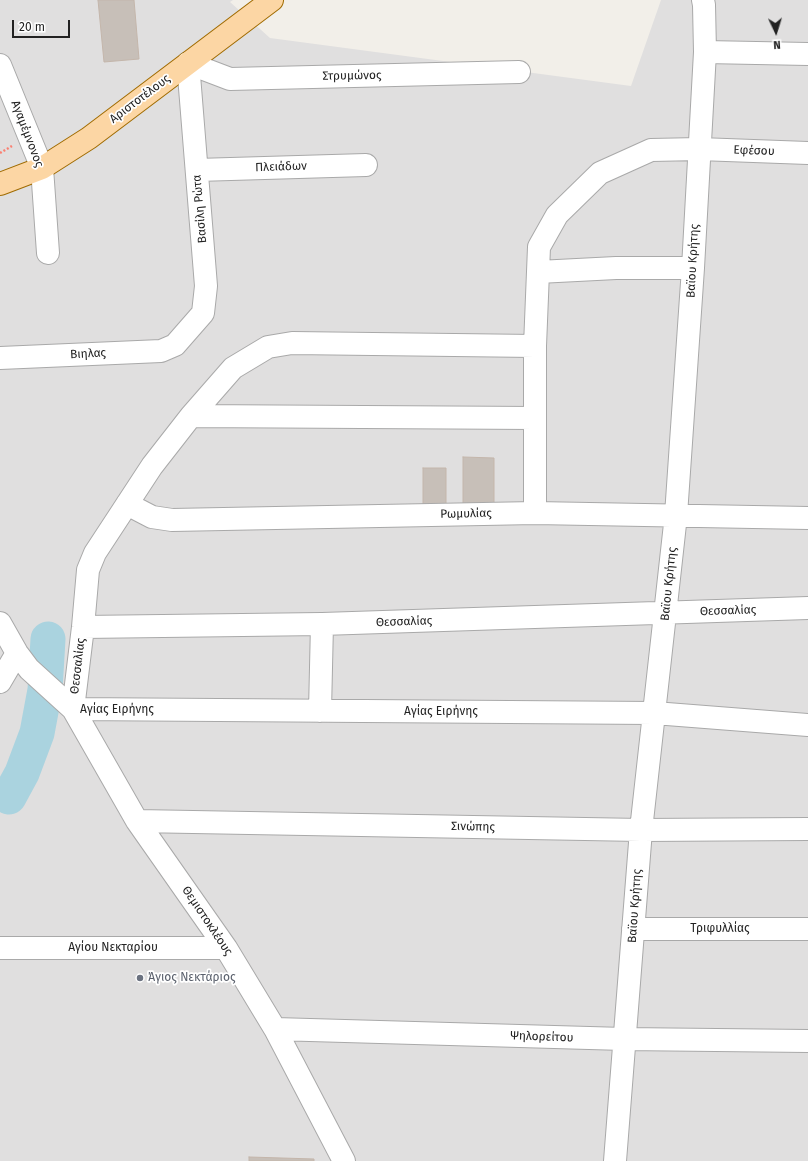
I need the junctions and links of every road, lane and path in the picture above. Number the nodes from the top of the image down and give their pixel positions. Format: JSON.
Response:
{"nodes":[{"id":1,"x":272,"y":0,"type":"edge"},
{"id":2,"x":704,"y":2,"type":"edge"},
{"id":3,"x":705,"y":52,"type":"junction"},
{"id":4,"x":808,"y":54,"type":"edge"},
{"id":5,"x":188,"y":63,"type":"junction"},
{"id":6,"x":0,"y":65,"type":"edge"},
{"id":7,"x":519,"y":72,"type":"dead end"},
{"id":8,"x":15,"y":145,"type":"dead end"},
{"id":9,"x":699,"y":149,"type":"junction"},
{"id":10,"x":0,"y":153,"type":"edge"},
{"id":11,"x":808,"y":153,"type":"edge"},
{"id":12,"x":366,"y":165,"type":"dead end"},
{"id":13,"x":42,"y":168,"type":"junction"},
{"id":14,"x":197,"y":170,"type":"junction"},
{"id":15,"x":0,"y":184,"type":"edge"},
{"id":16,"x":48,"y":253,"type":"dead end"},
{"id":17,"x":693,"y":268,"type":"junction"},
{"id":18,"x":538,"y":272,"type":"junction"},
{"id":19,"x":175,"y":346,"type":"joint"},
{"id":20,"x":535,"y":346,"type":"junction"},
{"id":21,"x":0,"y":358,"type":"edge"},
{"id":22,"x":191,"y":416,"type":"junction"},
{"id":23,"x":535,"y":418,"type":"junction"},
{"id":24,"x":127,"y":504,"type":"junction"},
{"id":25,"x":535,"y":513,"type":"junction"},
{"id":26,"x":676,"y":515,"type":"junction"},
{"id":27,"x":808,"y":518,"type":"edge"},
{"id":28,"x":808,"y":608,"type":"edge"},
{"id":29,"x":666,"y":614,"type":"junction"},
{"id":30,"x":0,"y":623,"type":"edge"},
{"id":31,"x":322,"y":624,"type":"junction"},
{"id":32,"x":83,"y":627,"type":"junction"},
{"id":33,"x":23,"y":661,"type":"junction"},
{"id":34,"x":0,"y":682,"type":"edge"},
{"id":35,"x":73,"y":709,"type":"junction"},
{"id":36,"x":320,"y":712,"type":"junction"},
{"id":37,"x":654,"y":713,"type":"junction"},
{"id":38,"x":808,"y":725,"type":"edge"},
{"id":39,"x":137,"y":821,"type":"junction"},
{"id":40,"x":808,"y":829,"type":"edge"},
{"id":41,"x":641,"y":830,"type":"junction"},
{"id":42,"x":633,"y":929,"type":"junction"},
{"id":43,"x":808,"y":929,"type":"edge"},
{"id":44,"x":0,"y":948,"type":"edge"},
{"id":45,"x":226,"y":948,"type":"junction"},
{"id":46,"x":275,"y":1029,"type":"junction"},
{"id":47,"x":624,"y":1039,"type":"junction"},
{"id":48,"x":808,"y":1041,"type":"edge"},
{"id":49,"x":344,"y":1161,"type":"edge"},
{"id":50,"x":615,"y":1161,"type":"edge"}],
"edges":[{"from":1,"to":5,"type":"main road","name":"Αριστοτέλους"},
{"from":2,"to":3,"type":"street","name":"Βαϊου Κρήτης"},
{"from":3,"to":4,"type":"street"},
{"from":3,"to":9,"type":"street","name":"Βαϊου Κρήτης"},
{"from":5,"to":7,"type":"street","name":"Στρυμώνος"},
{"from":5,"to":13,"type":"main road","name":"Αριστοτέλους"},
{"from":5,"to":14,"type":"street","name":"Βασίλη Ρώτα"},
{"from":6,"to":13,"type":"street","name":"Αγαμέμνονος"},
{"from":8,"to":10,"type":"path"},
{"from":9,"to":11,"type":"street","name":"Εφέσου"},
{"from":9,"to":17,"type":"street","name":"Βαϊου Κρήτης"},
{"from":9,"to":18,"type":"street","name":"Εφέσου"},
{"from":12,"to":14,"type":"street","name":"Πλειάδων"},
{"from":13,"to":15,"type":"main road","name":"Αριστοτέλους"},
{"from":13,"to":16,"type":"street","name":"Αγαμέμνονος"},
{"from":14,"to":19,"type":"street","name":"Βασίλη Ρώτα"},
{"from":17,"to":18,"type":"street"},
{"from":17,"to":26,"type":"street","name":"Βαϊου Κρήτης"},
{"from":18,"to":20,"type":"street","name":"Εφέσου"},
{"from":19,"to":21,"type":"street","name":"Βιηλας"},
{"from":20,"to":22,"type":"street"},
{"from":20,"to":23,"type":"street","name":"Εφέσου"},
{"from":22,"to":23,"type":"street"},
{"from":22,"to":24,"type":"street"},
{"from":23,"to":25,"type":"street","name":"Εφέσου"},
{"from":24,"to":25,"type":"street","name":"Ρωμυλίας"},
{"from":24,"to":32,"type":"street"},
{"from":25,"to":26,"type":"street","name":"Ρωμυλίας"},
{"from":26,"to":27,"type":"street","name":"Ρωμυλίας"},
{"from":26,"to":29,"type":"street","name":"Βαϊου Κρήτης"},
{"from":28,"to":29,"type":"street","name":"Θεσσαλίας"},
{"from":29,"to":31,"type":"street","name":"Θεσσαλίας"},
{"from":29,"to":37,"type":"street","name":"Βαϊου Κρήτης"},
{"from":30,"to":33,"type":"street","name":"Θεμιστοκλέους"},
{"from":31,"to":32,"type":"street","name":"Θεσσαλίας"},
{"from":31,"to":36,"type":"street"},
{"from":32,"to":35,"type":"street","name":"Θεσσαλίας"},
{"from":33,"to":34,"type":"street"},
{"from":33,"to":35,"type":"street","name":"Θεμιστοκλέους"},
{"from":35,"to":36,"type":"street","name":"Αγίας Ειρήνης"},
{"from":35,"to":39,"type":"street","name":"Θεμιστοκλέους"},
{"from":36,"to":37,"type":"street","name":"Αγίας Ειρήνης"},
{"from":37,"to":38,"type":"street","name":"Αγίας Ειρήνης"},
{"from":37,"to":41,"type":"street","name":"Βαϊου Κρήτης"},
{"from":39,"to":41,"type":"street","name":"Σινώπης"},
{"from":39,"to":45,"type":"street","name":"Θεμιστοκλέους"},
{"from":40,"to":41,"type":"street","name":"Σινώπης"},
{"from":41,"to":42,"type":"street","name":"Βαϊου Κρήτης"},
{"from":42,"to":43,"type":"street","name":"Τριφυλλίας"},
{"from":42,"to":47,"type":"street","name":"Βαϊου Κρήτης"},
{"from":44,"to":45,"type":"street","name":"Αγίου Νεκταρίου"},
{"from":45,"to":46,"type":"street","name":"Θεμιστοκλέους"},
{"from":46,"to":47,"type":"street","name":"Ψηλορείτου"},
{"from":46,"to":49,"type":"street","name":"Θεμιστοκλέους"},
{"from":47,"to":48,"type":"street","name":"Ψηλορείτου"},
{"from":47,"to":50,"type":"street","name":"Βαϊου Κρήτης"}]}
